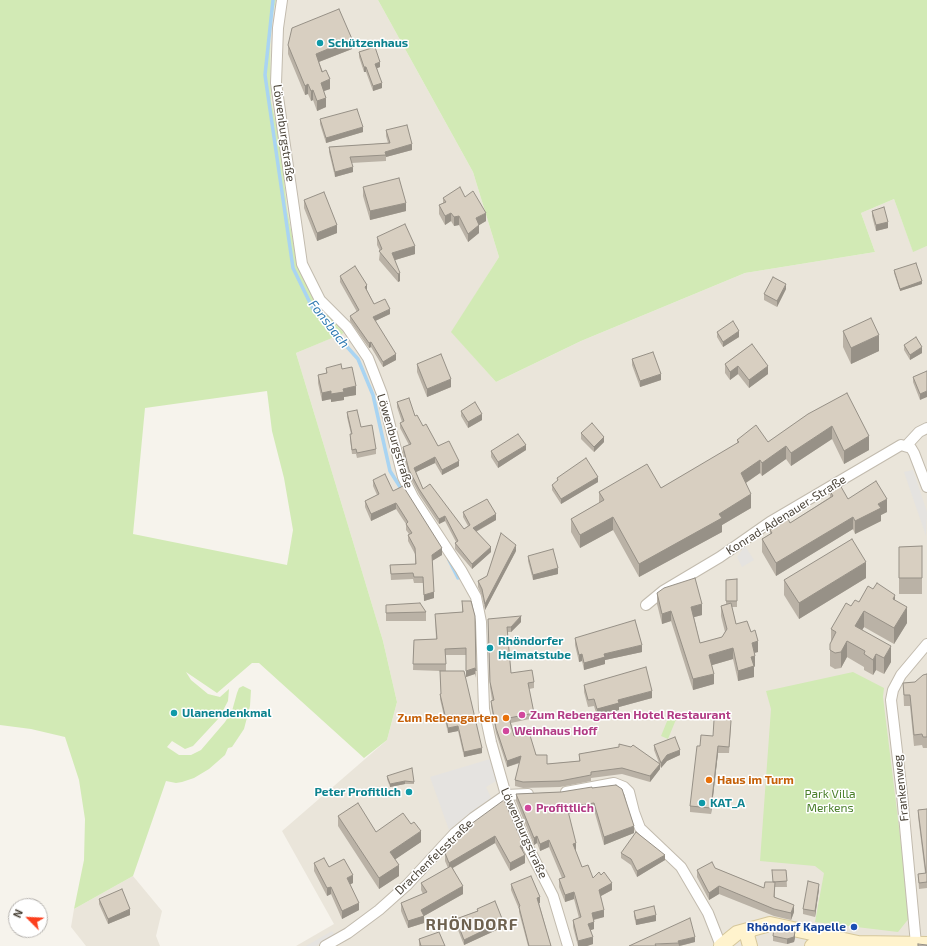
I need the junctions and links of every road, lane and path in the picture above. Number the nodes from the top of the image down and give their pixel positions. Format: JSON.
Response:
{"nodes":[{"id":1,"x":282,"y":0,"type":"edge"},
{"id":2,"x":927,"y":428,"type":"edge"},
{"id":3,"x":906,"y":446,"type":"junction"},
{"id":4,"x":927,"y":487,"type":"edge"},
{"id":5,"x":646,"y":605,"type":"dead end"},
{"id":6,"x":927,"y":644,"type":"edge"},
{"id":7,"x":556,"y":793,"type":"edge"},
{"id":8,"x":539,"y":794,"type":"edge"},
{"id":9,"x":506,"y":795,"type":"junction"},
{"id":10,"x":752,"y":929,"type":"junction"},
{"id":11,"x":858,"y":943,"type":"junction"},
{"id":12,"x":922,"y":944,"type":"edge"},
{"id":13,"x":325,"y":946,"type":"edge"},
{"id":14,"x":568,"y":946,"type":"edge"},
{"id":15,"x":721,"y":946,"type":"edge"},
{"id":16,"x":750,"y":946,"type":"edge"},
{"id":17,"x":812,"y":946,"type":"edge"}],
"edges":[{"from":1,"to":9,"type":"street","name":"Löwenburgstraße"},
{"from":2,"to":3,"type":"street","name":"Konrad-Adenauer-Straße"},
{"from":3,"to":4,"type":"street"},
{"from":3,"to":5,"type":"street","name":"Konrad-Adenauer-Straße"},
{"from":6,"to":12,"type":"street","name":"Frankenweg"},
{"from":7,"to":15,"type":"street"},
{"from":8,"to":9,"type":"street"},
{"from":9,"to":13,"type":"street","name":"Drachenfelsstraße"},
{"from":9,"to":14,"type":"street","name":"Löwenburgstraße"},
{"from":10,"to":11,"type":"main road"},
{"from":10,"to":15,"type":"main road"},
{"from":10,"to":16,"type":"main road"},
{"from":11,"to":12,"type":"main road"},
{"from":11,"to":17,"type":"main road"}]}
